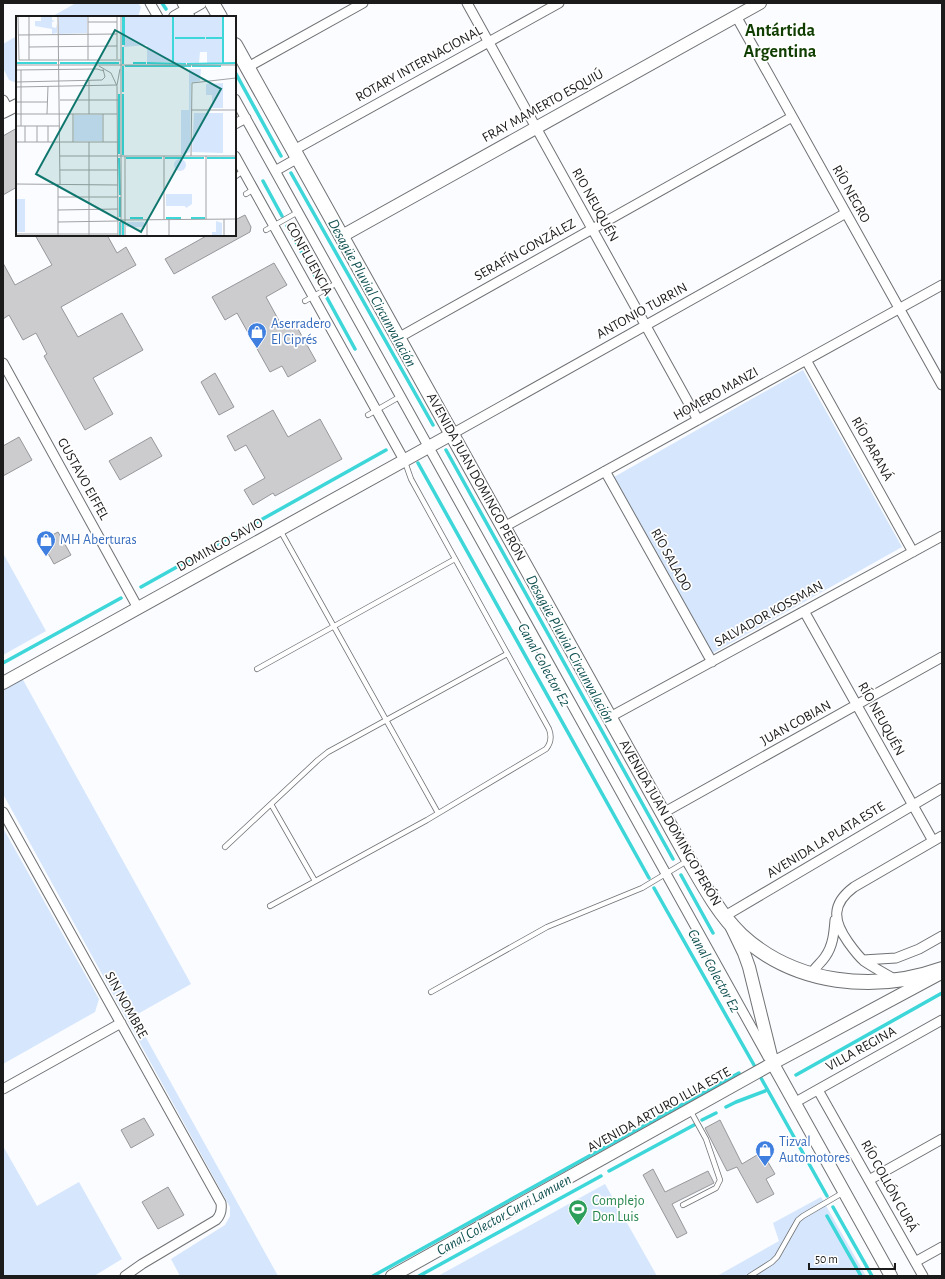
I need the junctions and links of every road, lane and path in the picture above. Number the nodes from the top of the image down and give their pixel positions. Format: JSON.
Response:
{"nodes":[{"id":1,"x":150,"y":3,"type":"edge"},
{"id":2,"x":200,"y":3,"type":"edge"},
{"id":3,"x":212,"y":3,"type":"edge"},
{"id":4,"x":363,"y":3,"type":"edge"},
{"id":5,"x":467,"y":3,"type":"edge"},
{"id":6,"x":559,"y":3,"type":"edge"},
{"id":7,"x":760,"y":3,"type":"edge"},
{"id":8,"x":186,"y":10,"type":"edge"},
{"id":9,"x":741,"y":10,"type":"edge"},
{"id":10,"x":157,"y":16,"type":"edge"},
{"id":11,"x":176,"y":16,"type":"edge"},
{"id":12,"x":219,"y":16,"type":"edge"},
{"id":13,"x":489,"y":42,"type":"junction"},
{"id":14,"x":236,"y":47,"type":"edge"},
{"id":15,"x":248,"y":67,"type":"junction"},
{"id":16,"x":236,"y":101,"type":"edge"},
{"id":17,"x":792,"y":117,"type":"junction"},
{"id":18,"x":246,"y":118,"type":"junction"},
{"id":19,"x":236,"y":123,"type":"edge"},
{"id":20,"x":536,"y":128,"type":"junction"},
{"id":21,"x":296,"y":154,"type":"junction"},
{"id":22,"x":236,"y":160,"type":"edge"},
{"id":23,"x":275,"y":171,"type":"junction"},
{"id":24,"x":240,"y":174,"type":"edge"},
{"id":25,"x":298,"y":212,"type":"junction"},
{"id":26,"x":846,"y":213,"type":"junction"},
{"id":27,"x":270,"y":228,"type":"junction"},
{"id":28,"x":592,"y":229,"type":"junction"},
{"id":29,"x":342,"y":236,"type":"junction"},
{"id":30,"x":337,"y":283,"type":"junction"},
{"id":31,"x":942,"y":285,"type":"edge"},
{"id":32,"x":309,"y":299,"type":"junction"},
{"id":33,"x":899,"y":309,"type":"junction"},
{"id":34,"x":645,"y":325,"type":"junction"},
{"id":35,"x":398,"y":338,"type":"junction"},
{"id":36,"x":806,"y":360,"type":"junction"},
{"id":37,"x":3,"y":363,"type":"edge"},
{"id":38,"x":942,"y":385,"type":"edge"},
{"id":39,"x":401,"y":396,"type":"junction"},
{"id":40,"x":372,"y":413,"type":"junction"},
{"id":41,"x":698,"y":420,"type":"junction"},
{"id":42,"x":452,"y":434,"type":"junction"},
{"id":43,"x":429,"y":447,"type":"junction"},
{"id":44,"x":404,"y":460,"type":"junction"},
{"id":45,"x":605,"y":471,"type":"junction"},
{"id":46,"x":504,"y":528,"type":"junction"},
{"id":47,"x":280,"y":529,"type":"junction"},
{"id":48,"x":942,"y":536,"type":"edge"},
{"id":49,"x":913,"y":552,"type":"junction"},
{"id":50,"x":455,"y":559,"type":"junction"},
{"id":51,"x":138,"y":608,"type":"junction"},
{"id":52,"x":804,"y":611,"type":"junction"},
{"id":53,"x":334,"y":626,"type":"junction"},
{"id":54,"x":507,"y":654,"type":"junction"},
{"id":55,"x":942,"y":657,"type":"edge"},
{"id":56,"x":712,"y":662,"type":"junction"},
{"id":57,"x":257,"y":669,"type":"dead end"},
{"id":58,"x":3,"y":683,"type":"edge"},
{"id":59,"x":856,"y":705,"type":"junction"},
{"id":60,"x":610,"y":717,"type":"junction"},
{"id":61,"x":386,"y":720,"type":"junction"},
{"id":62,"x":942,"y":788,"type":"edge"},
{"id":63,"x":271,"y":804,"type":"junction"},
{"id":64,"x":912,"y":806,"type":"junction"},
{"id":65,"x":3,"y":812,"type":"edge"},
{"id":66,"x":438,"y":813,"type":"junction"},
{"id":67,"x":663,"y":813,"type":"junction"},
{"id":68,"x":942,"y":836,"type":"edge"},
{"id":69,"x":933,"y":842,"type":"junction"},
{"id":70,"x":225,"y":847,"type":"dead end"},
{"id":71,"x":689,"y":860,"type":"junction"},
{"id":72,"x":666,"y":874,"type":"junction"},
{"id":73,"x":315,"y":881,"type":"junction"},
{"id":74,"x":270,"y":906,"type":"dead end"},
{"id":75,"x":725,"y":916,"type":"junction"},
{"id":76,"x":836,"y":916,"type":"junction"},
{"id":77,"x":942,"y":936,"type":"edge"},
{"id":78,"x":863,"y":960,"type":"junction"},
{"id":79,"x":942,"y":969,"type":"edge"},
{"id":80,"x":942,"y":972,"type":"edge"},
{"id":81,"x":811,"y":974,"type":"junction"},
{"id":82,"x":896,"y":980,"type":"junction"},
{"id":83,"x":431,"y":992,"type":"dead end"},
{"id":84,"x":942,"y":1020,"type":"edge"},
{"id":85,"x":121,"y":1023,"type":"junction"},
{"id":86,"x":772,"y":1064,"type":"junction"},
{"id":87,"x":3,"y":1089,"type":"edge"},
{"id":88,"x":818,"y":1090,"type":"junction"},
{"id":89,"x":794,"y":1103,"type":"junction"},
{"id":90,"x":690,"y":1110,"type":"junction"},
{"id":91,"x":942,"y":1139,"type":"edge"},
{"id":92,"x":869,"y":1180,"type":"junction"},
{"id":93,"x":844,"y":1192,"type":"junction"},
{"id":94,"x":683,"y":1205,"type":"dead end"},
{"id":95,"x":942,"y":1247,"type":"edge"},
{"id":96,"x":915,"y":1262,"type":"junction"},
{"id":97,"x":125,"y":1276,"type":"edge"},
{"id":98,"x":392,"y":1276,"type":"edge"},
{"id":99,"x":750,"y":1276,"type":"edge"},
{"id":100,"x":891,"y":1276,"type":"edge"},
{"id":101,"x":922,"y":1276,"type":"edge"}],
"edges":[{"from":1,"to":10,"type":"street"},
{"from":2,"to":8,"type":"street"},
{"from":3,"to":12,"type":"main road"},
{"from":4,"to":15,"type":"street"},
{"from":5,"to":13,"type":"street","name":"RIO NEUQUÉN"},
{"from":6,"to":13,"type":"street","name":"ROTARY INTERNACIONAL"},
{"from":7,"to":9,"type":"street","name":"FRAY MAMERTO ESQUIÚ"},
{"from":8,"to":11,"type":"street"},
{"from":9,"to":17,"type":"street","name":"RÍO NEGRO"},
{"from":9,"to":20,"type":"street","name":"FRAY MAMERTO ESQUIÚ"},
{"from":13,"to":20,"type":"street","name":"RIO NEUQUÉN"},
{"from":13,"to":21,"type":"street","name":"ROTARY INTERNACIONAL"},
{"from":14,"to":15,"type":"main road","name":"AVENIDA JUAN DOMINGO PERÓN"},
{"from":15,"to":21,"type":"main road","name":"AVENIDA JUAN DOMINGO PERÓN"},
{"from":16,"to":18,"type":"street"},
{"from":17,"to":26,"type":"street","name":"RÍO NEGRO"},
{"from":17,"to":28,"type":"street","name":"SERAFÍN GONZÁLEZ"},
{"from":18,"to":19,"type":"street"},
{"from":18,"to":23,"type":"street"},
{"from":20,"to":28,"type":"street","name":"RIO NEUQUÉN"},
{"from":20,"to":29,"type":"street","name":"FRAY MAMERTO ESQUIÚ"},
{"from":21,"to":23,"type":"street","name":"ROTARY INTERNACIONAL"},
{"from":21,"to":29,"type":"main road","name":"AVENIDA JUAN DOMINGO PERÓN"},
{"from":22,"to":24,"type":"street","name":"CONFLUENCIA"},
{"from":23,"to":25,"type":"street"},
{"from":24,"to":27,"type":"street","name":"CONFLUENCIA"},
{"from":25,"to":27,"type":"lane"},
{"from":25,"to":30,"type":"street"},
{"from":26,"to":33,"type":"street","name":"RÍO NEGRO"},
{"from":26,"to":34,"type":"street","name":"ANTONIO TURRIN"},
{"from":27,"to":32,"type":"street","name":"CONFLUENCIA"},
{"from":28,"to":34,"type":"street","name":"RIO NEUQUÉN"},
{"from":28,"to":35,"type":"street","name":"SERAFÍN GONZÁLEZ"},
{"from":29,"to":35,"type":"main road","name":"AVENIDA JUAN DOMINGO PERÓN"},
{"from":30,"to":32,"type":"lane"},
{"from":30,"to":39,"type":"street"},
{"from":31,"to":33,"type":"street","name":"HOMERO MANZI"},
{"from":32,"to":40,"type":"street","name":"CONFLUENCIA"},
{"from":33,"to":36,"type":"street","name":"HOMERO MANZI"},
{"from":33,"to":38,"type":"street","name":"RÍO NEGRO"},
{"from":34,"to":41,"type":"street","name":"RIO NEUQUÉN"},
{"from":34,"to":42,"type":"street","name":"ANTONIO TURRIN"},
{"from":35,"to":42,"type":"main road","name":"AVENIDA JUAN DOMINGO PERÓN"},
{"from":36,"to":41,"type":"street","name":"HOMERO MANZI"},
{"from":36,"to":49,"type":"street","name":"RÍO PARANÁ"},
{"from":37,"to":51,"type":"street","name":"GUSTAVO EIFFEL"},
{"from":39,"to":40,"type":"lane"},
{"from":39,"to":43,"type":"street"},
{"from":40,"to":44,"type":"street","name":"CONFLUENCIA"},
{"from":41,"to":45,"type":"street","name":"HOMERO MANZI"},
{"from":42,"to":43,"type":"street","name":"DOMINGO SAVIO"},
{"from":42,"to":46,"type":"main road","name":"AVENIDA JUAN DOMINGO PERÓN"},
{"from":43,"to":44,"type":"street","name":"DOMINGO SAVIO"},
{"from":43,"to":72,"type":"street"},
{"from":44,"to":47,"type":"street","name":"DOMINGO SAVIO"},
{"from":44,"to":50,"type":"lane"},
{"from":45,"to":46,"type":"street","name":"HOMERO MANZI"},
{"from":45,"to":56,"type":"street","name":"RÍO SALADO"},
{"from":46,"to":60,"type":"main road","name":"AVENIDA JUAN DOMINGO PERÓN"},
{"from":47,"to":51,"type":"street","name":"DOMINGO SAVIO"},
{"from":47,"to":53,"type":"lane"},
{"from":48,"to":49,"type":"street","name":"SALVADOR KOSSMAN"},
{"from":49,"to":52,"type":"street","name":"SALVADOR KOSSMAN"},
{"from":50,"to":53,"type":"lane"},
{"from":50,"to":54,"type":"lane"},
{"from":51,"to":58,"type":"street","name":"DOMINGO SAVIO"},
{"from":52,"to":56,"type":"street","name":"SALVADOR KOSSMAN"},
{"from":52,"to":59,"type":"street","name":"RÍO NEUQUÉN"},
{"from":53,"to":57,"type":"lane"},
{"from":53,"to":61,"type":"lane"},
{"from":54,"to":61,"type":"lane"},
{"from":54,"to":66,"type":"lane"},
{"from":55,"to":59,"type":"street","name":"JUAN COBIAN"},
{"from":56,"to":60,"type":"street","name":"SALVADOR KOSSMAN"},
{"from":59,"to":64,"type":"street","name":"RÍO NEUQUÉN"},
{"from":59,"to":67,"type":"street","name":"JUAN COBIAN"},
{"from":60,"to":67,"type":"main road","name":"AVENIDA JUAN DOMINGO PERÓN"},
{"from":61,"to":63,"type":"lane"},
{"from":61,"to":66,"type":"lane"},
{"from":62,"to":64,"type":"street","name":"AVENIDA LA PLATA ESTE"},
{"from":63,"to":70,"type":"lane"},
{"from":63,"to":73,"type":"lane"},
{"from":64,"to":69,"type":"street","name":"RÍO NEUQUÉN"},
{"from":64,"to":75,"type":"street","name":"AVENIDA LA PLATA ESTE"},
{"from":65,"to":85,"type":"street","name":"SIN NOMBRE"},
{"from":66,"to":73,"type":"lane"},
{"from":67,"to":71,"type":"main road","name":"AVENIDA JUAN DOMINGO PERÓN"},
{"from":68,"to":69,"type":"street"},
{"from":69,"to":76,"type":"street"},
{"from":71,"to":72,"type":"lane"},
{"from":71,"to":75,"type":"main road","name":"AVENIDA JUAN DOMINGO PERÓN"},
{"from":72,"to":83,"type":"lane"},
{"from":72,"to":86,"type":"street"},
{"from":73,"to":74,"type":"lane"},
{"from":75,"to":81,"type":"main road"},
{"from":75,"to":86,"type":"street","name":"AVENIDA JUAN DOMINGO PERÓN"},
{"from":76,"to":78,"type":"street"},
{"from":76,"to":81,"type":"street"},
{"from":77,"to":78,"type":"street"},
{"from":78,"to":82,"type":"street"},
{"from":79,"to":82,"type":"main road"},
{"from":80,"to":86,"type":"street","name":"AVENIDA ARTURO ILLIA ESTE"},
{"from":81,"to":82,"type":"main road"},
{"from":84,"to":88,"type":"street","name":"VILLA REGINA"},
{"from":85,"to":87,"type":"street"},
{"from":85,"to":97,"type":"street","name":"SIN NOMBRE"},
{"from":86,"to":89,"type":"street","name":"AVENIDA JUAN DOMINGO PERÓN"},
{"from":86,"to":90,"type":"street","name":"AVENIDA ARTURO ILLIA ESTE"},
{"from":88,"to":89,"type":"street","name":"VILLA REGINA"},
{"from":88,"to":92,"type":"street","name":"RÍO COLLÓN CURÁ"},
{"from":89,"to":93,"type":"street","name":"AVENIDA JUAN DOMINGO PERÓN"},
{"from":90,"to":94,"type":"lane"},
{"from":90,"to":98,"type":"street","name":"AVENIDA ARTURO ILLIA ESTE"},
{"from":91,"to":92,"type":"street"},
{"from":92,"to":96,"type":"street","name":"RÍO COLLÓN CURÁ"},
{"from":93,"to":99,"type":"lane"},
{"from":93,"to":100,"type":"street","name":"AVENIDA JUAN DOMINGO PERÓN"},
{"from":95,"to":96,"type":"street"},
{"from":96,"to":101,"type":"street","name":"RÍO COLLÓN CURÁ"}]}
